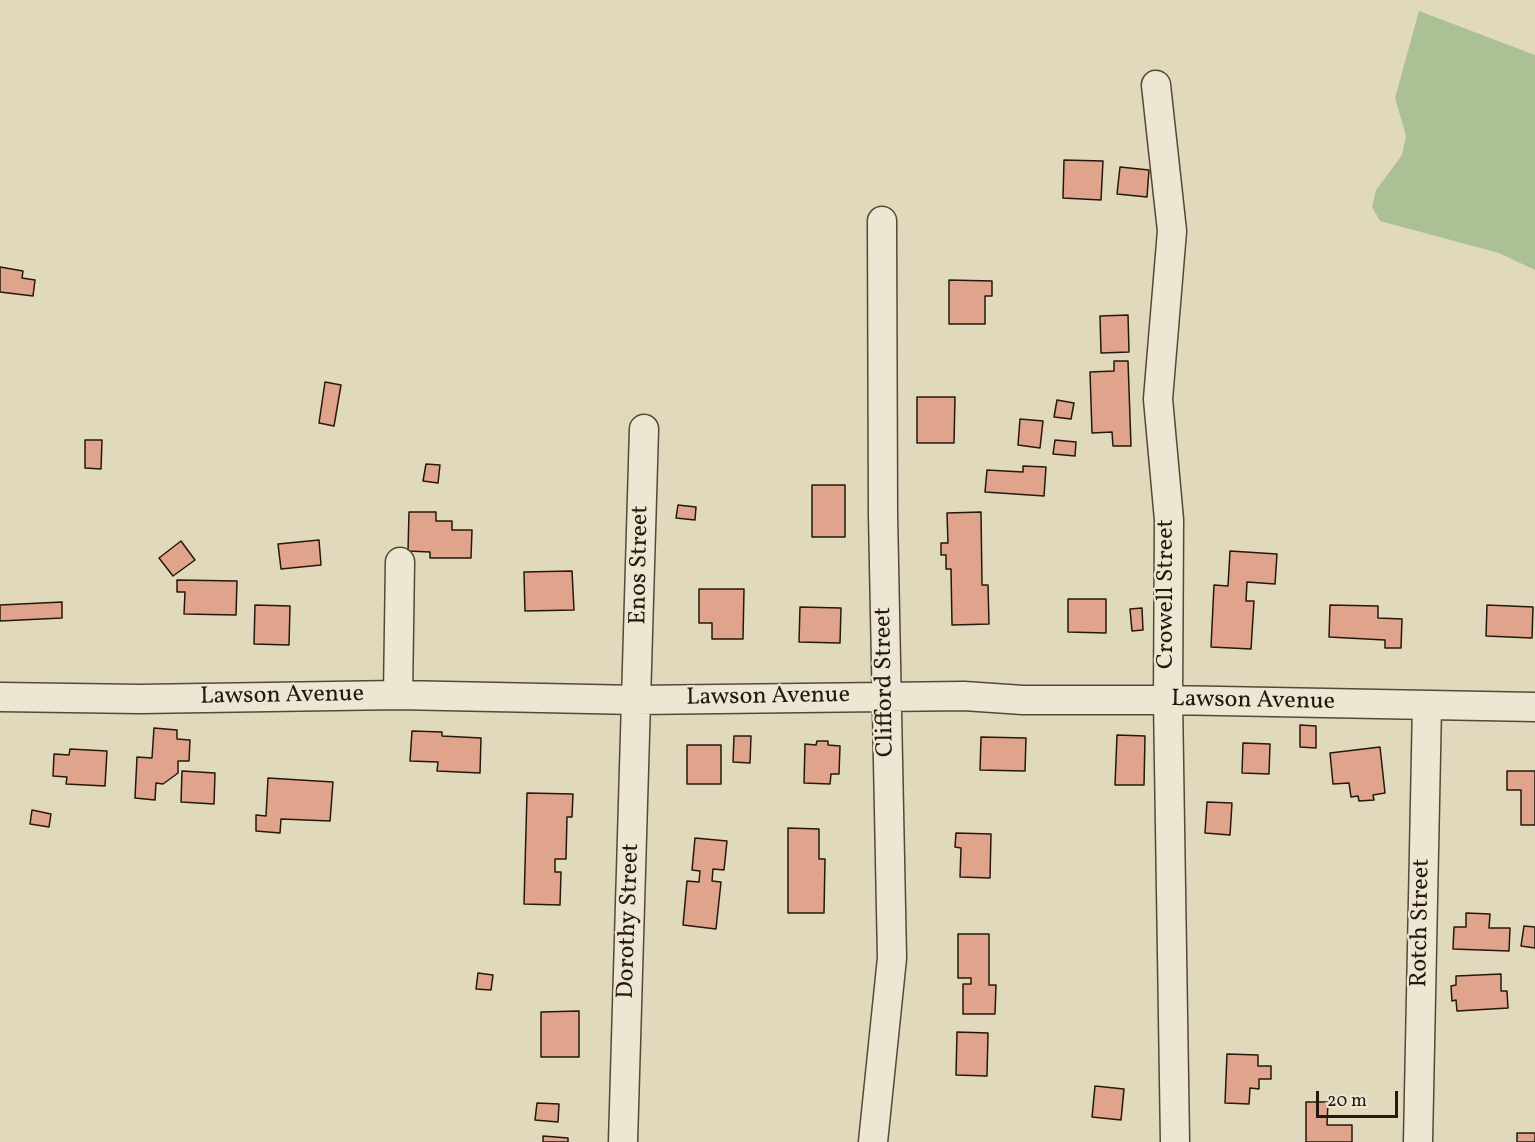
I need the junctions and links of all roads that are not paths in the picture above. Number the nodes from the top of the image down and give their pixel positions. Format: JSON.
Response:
{"nodes":[{"id":1,"x":1156,"y":85,"type":"dead end"},
{"id":2,"x":882,"y":221,"type":"dead end"},
{"id":3,"x":644,"y":429,"type":"dead end"},
{"id":4,"x":400,"y":562,"type":"dead end"},
{"id":5,"x":398,"y":695,"type":"junction"},
{"id":6,"x":885,"y":696,"type":"junction"},
{"id":7,"x":0,"y":697,"type":"edge"},
{"id":8,"x":637,"y":700,"type":"junction"},
{"id":9,"x":1168,"y":700,"type":"junction"},
{"id":10,"x":1426,"y":705,"type":"junction"},
{"id":11,"x":1535,"y":707,"type":"edge"},
{"id":12,"x":623,"y":1142,"type":"edge"},
{"id":13,"x":873,"y":1142,"type":"edge"},
{"id":14,"x":1175,"y":1142,"type":"edge"},
{"id":15,"x":1418,"y":1142,"type":"edge"}],
"edges":[{"from":1,"to":9,"type":"street","name":"Crowell Street"},
{"from":2,"to":6,"type":"street","name":"Clifford Street"},
{"from":3,"to":8,"type":"street","name":"Enos Street"},
{"from":4,"to":5,"type":"street"},
{"from":5,"to":7,"type":"street","name":"Lawson Avenue"},
{"from":5,"to":8,"type":"street","name":"Lawson Avenue"},
{"from":6,"to":8,"type":"street","name":"Lawson Avenue"},
{"from":6,"to":9,"type":"street","name":"Lawson Avenue"},
{"from":6,"to":13,"type":"street","name":"Clifford Street"},
{"from":8,"to":12,"type":"street","name":"Dorothy Street"},
{"from":9,"to":10,"type":"street","name":"Lawson Avenue"},
{"from":9,"to":14,"type":"street","name":"Crowell Street"},
{"from":10,"to":11,"type":"street","name":"Lawson Avenue"},
{"from":10,"to":15,"type":"street","name":"Rotch Street"}]}
